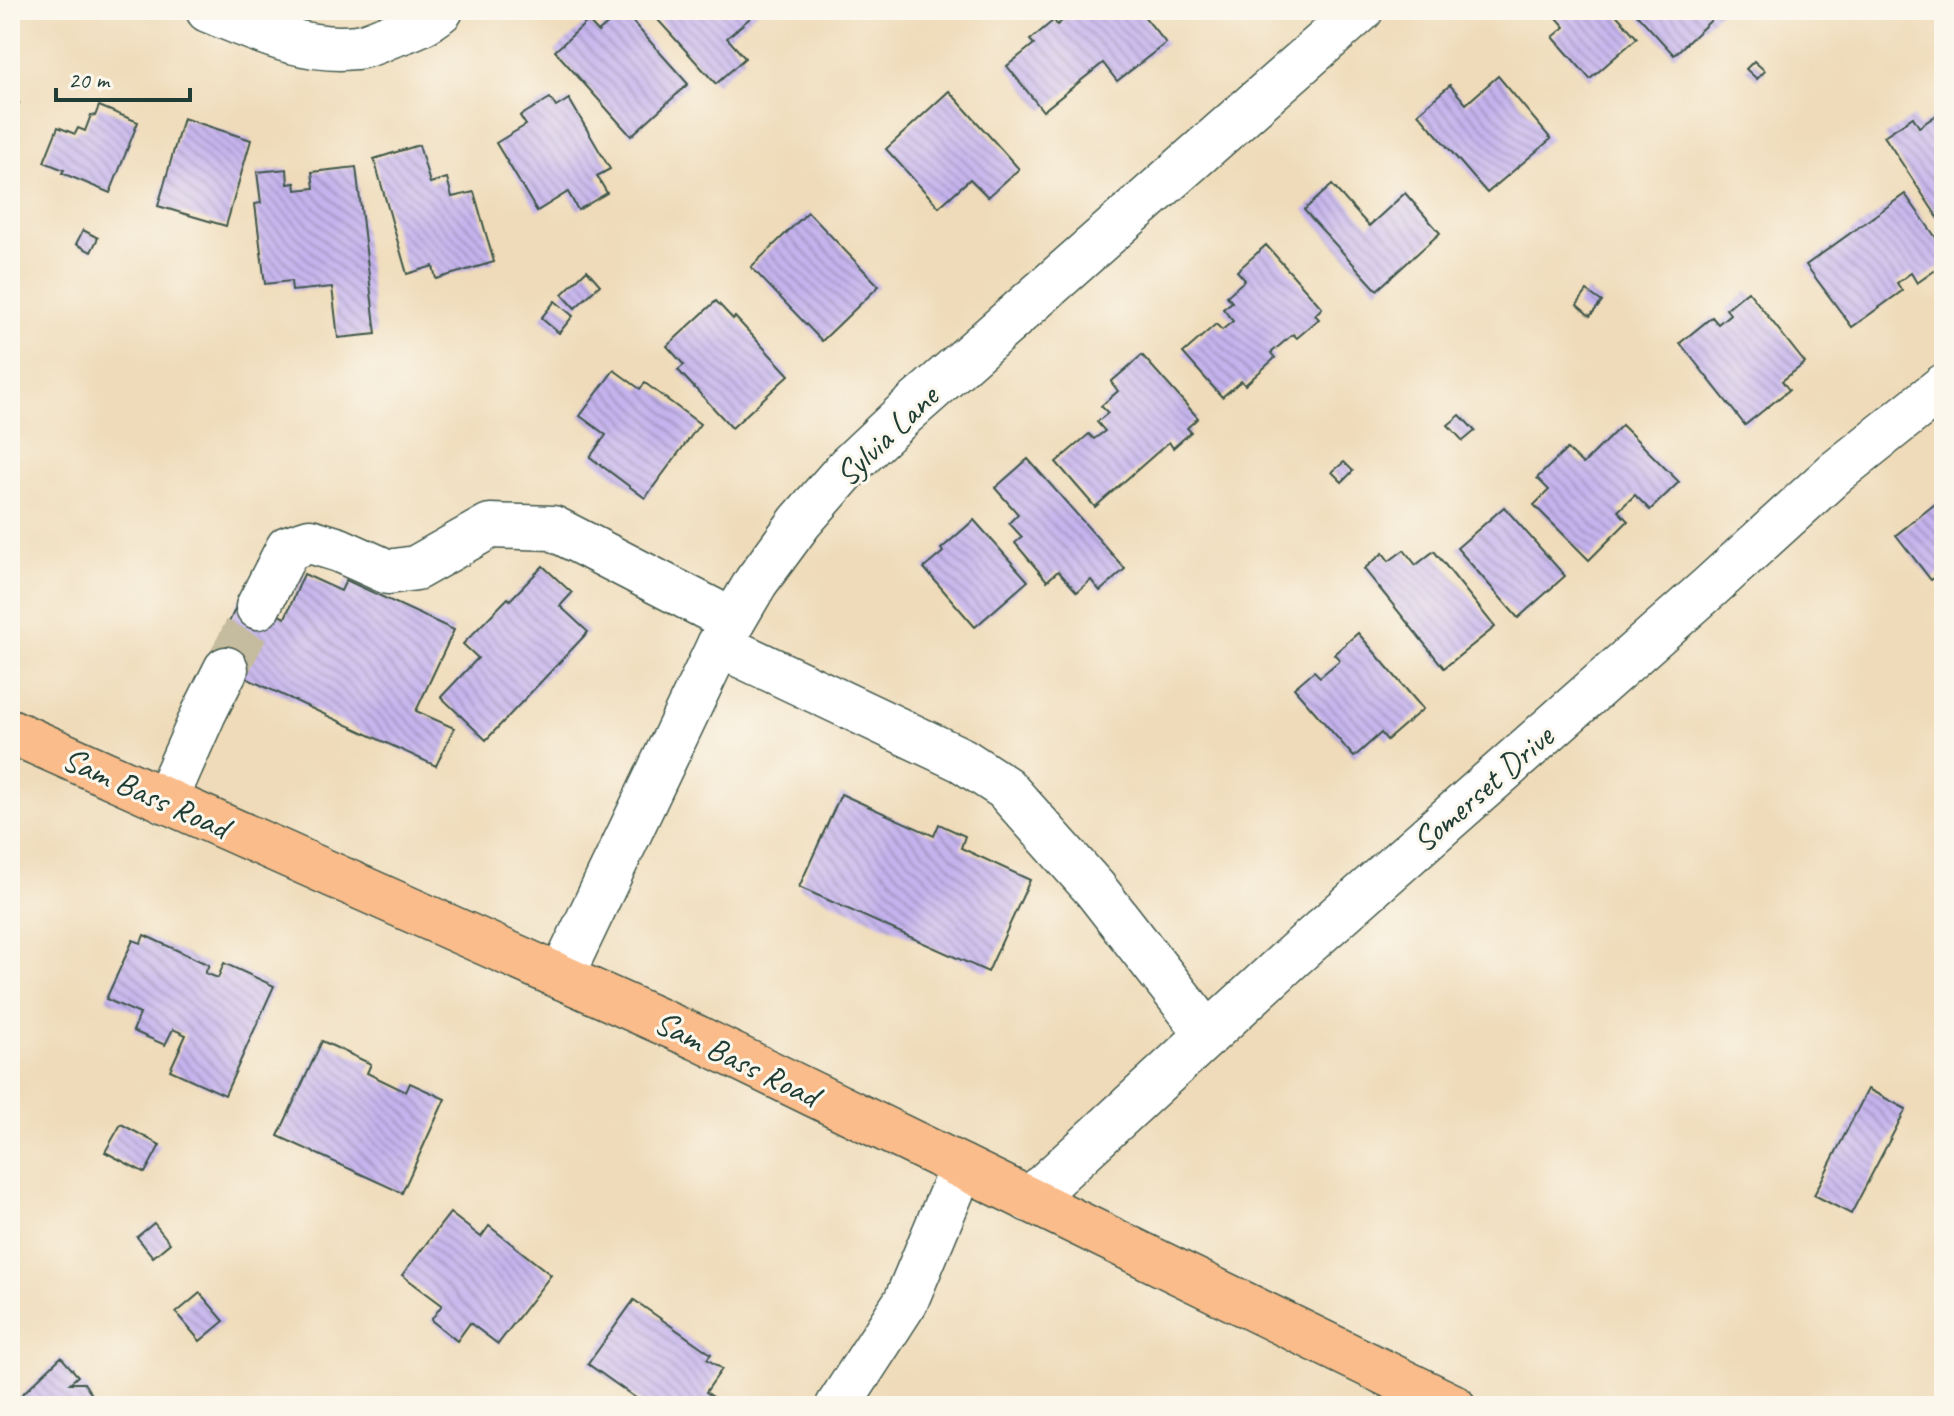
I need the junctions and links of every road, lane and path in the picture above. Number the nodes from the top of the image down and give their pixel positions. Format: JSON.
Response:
{"nodes":[{"id":1,"x":208,"y":10,"type":"edge"},
{"id":2,"x":441,"y":10,"type":"edge"},
{"id":3,"x":1361,"y":10,"type":"edge"},
{"id":4,"x":1944,"y":386,"type":"edge"},
{"id":5,"x":258,"y":607,"type":"tunnel mouth"},
{"id":6,"x":726,"y":633,"type":"junction"},
{"id":7,"x":226,"y":669,"type":"tunnel mouth"},
{"id":8,"x":10,"y":731,"type":"edge"},
{"id":9,"x":165,"y":801,"type":"junction"},
{"id":10,"x":561,"y":977,"type":"junction"},
{"id":11,"x":1208,"y":1034,"type":"junction"},
{"id":12,"x":962,"y":1167,"type":"junction"},
{"id":13,"x":1029,"y":1200,"type":"junction"},
{"id":14,"x":838,"y":1406,"type":"edge"},
{"id":15,"x":1453,"y":1406,"type":"edge"}],
"edges":[{"from":1,"to":2,"type":"street"},
{"from":3,"to":6,"type":"street","name":"Sylvia Lane"},
{"from":4,"to":11,"type":"street","name":"Somerset Drive"},
{"from":5,"to":6,"type":"street"},
{"from":6,"to":10,"type":"street","name":"Sylvia Lane"},
{"from":6,"to":11,"type":"street"},
{"from":7,"to":9,"type":"street"},
{"from":8,"to":9,"type":"main road","name":"Sam Bass Road"},
{"from":9,"to":10,"type":"main road","name":"Sam Bass Road"},
{"from":10,"to":12,"type":"main road","name":"Sam Bass Road"},
{"from":11,"to":13,"type":"street","name":"Somerset Drive"},
{"from":12,"to":13,"type":"main road","name":"Sam Bass Road"},
{"from":12,"to":14,"type":"street"},
{"from":13,"to":15,"type":"main road","name":"Sam Bass Road"}]}
